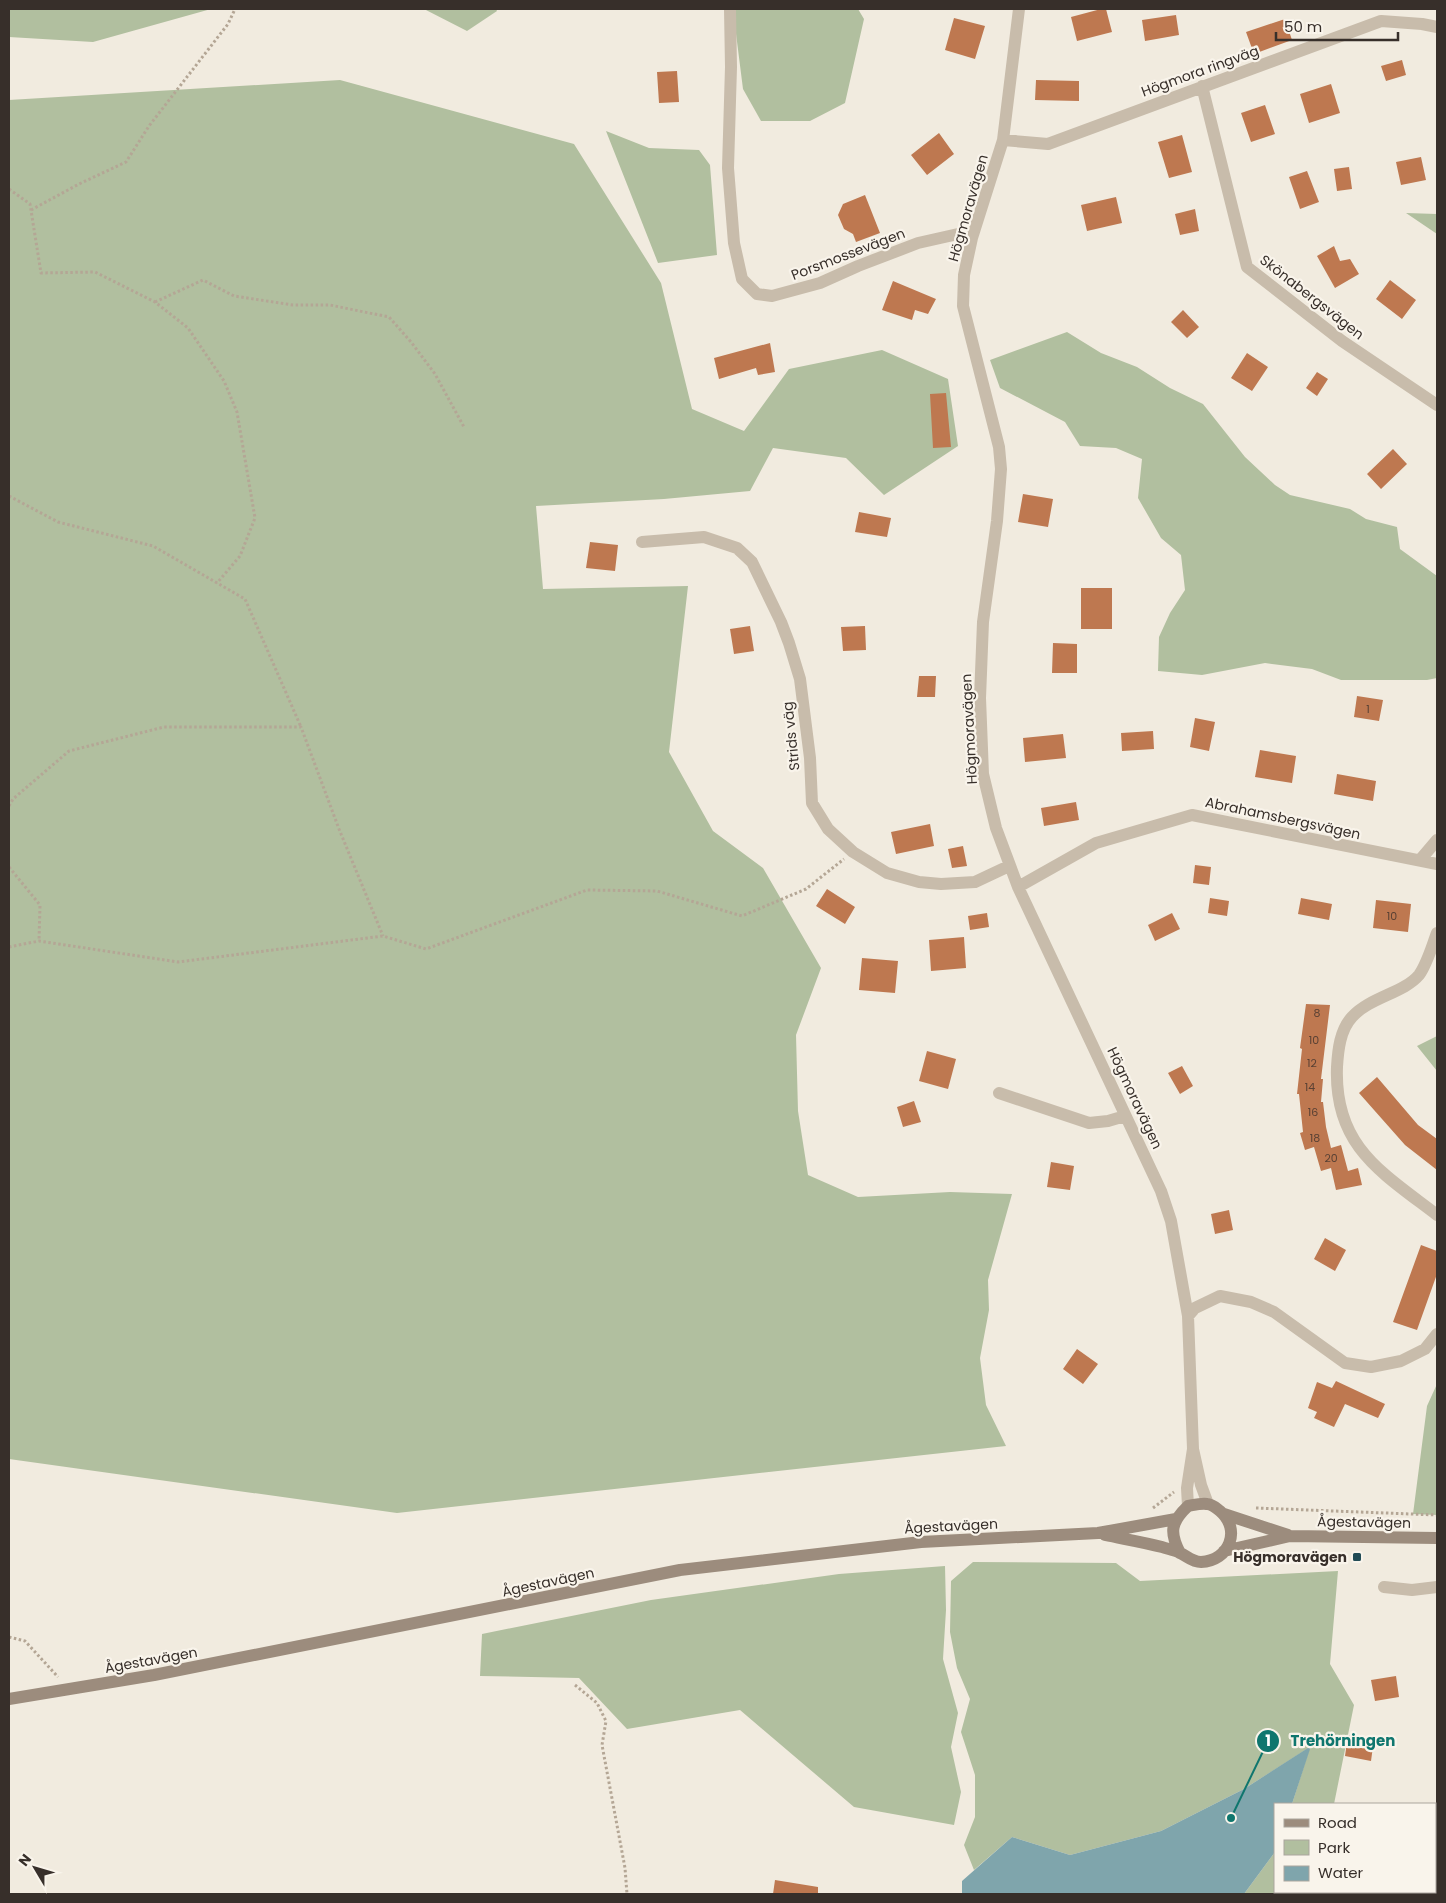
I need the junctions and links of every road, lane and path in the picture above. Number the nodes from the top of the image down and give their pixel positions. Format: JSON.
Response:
{"nodes":[{"id":1,"x":235,"y":9,"type":"edge"},
{"id":2,"x":730,"y":9,"type":"edge"},
{"id":3,"x":1020,"y":9,"type":"edge"},
{"id":4,"x":1437,"y":27,"type":"edge"},
{"id":5,"x":1202,"y":86,"type":"junction"},
{"id":6,"x":1003,"y":140,"type":"junction"},
{"id":7,"x":9,"y":189,"type":"edge"},
{"id":8,"x":31,"y":210,"type":"junction"},
{"id":9,"x":972,"y":238,"type":"junction"},
{"id":10,"x":155,"y":302,"type":"junction"},
{"id":11,"x":1437,"y":405,"type":"edge"},
{"id":12,"x":464,"y":428,"type":"dead end"},
{"id":13,"x":9,"y":496,"type":"edge"},
{"id":14,"x":642,"y":542,"type":"dead end"},
{"id":15,"x":217,"y":583,"type":"junction"},
{"id":16,"x":301,"y":727,"type":"junction"},
{"id":17,"x":9,"y":806,"type":"edge"},
{"id":18,"x":1437,"y":840,"type":"edge"},
{"id":19,"x":853,"y":852,"type":"junction"},
{"id":20,"x":1420,"y":860,"type":"junction"},
{"id":21,"x":1437,"y":864,"type":"edge"},
{"id":22,"x":1009,"y":866,"type":"junction"},
{"id":23,"x":9,"y":867,"type":"edge"},
{"id":24,"x":1018,"y":887,"type":"junction"},
{"id":25,"x":1437,"y":933,"type":"edge"},
{"id":26,"x":383,"y":936,"type":"junction"},
{"id":27,"x":40,"y":941,"type":"junction"},
{"id":28,"x":9,"y":947,"type":"edge"},
{"id":29,"x":999,"y":1093,"type":"dead end"},
{"id":30,"x":1125,"y":1116,"type":"junction"},
{"id":31,"x":1437,"y":1214,"type":"edge"},
{"id":32,"x":1188,"y":1316,"type":"junction"},
{"id":33,"x":1437,"y":1334,"type":"edge"},
{"id":34,"x":1193,"y":1449,"type":"junction"},
{"id":35,"x":1208,"y":1504,"type":"junction"},
{"id":36,"x":1188,"y":1506,"type":"junction"},
{"id":37,"x":1224,"y":1514,"type":"junction"},
{"id":38,"x":1176,"y":1518,"type":"junction"},
{"id":39,"x":1098,"y":1534,"type":"junction"},
{"id":40,"x":1290,"y":1536,"type":"junction"},
{"id":41,"x":1437,"y":1538,"type":"edge"},
{"id":42,"x":1224,"y":1551,"type":"junction"},
{"id":43,"x":1180,"y":1553,"type":"junction"},
{"id":44,"x":1384,"y":1587,"type":"dead end"},
{"id":45,"x":1437,"y":1588,"type":"edge"},
{"id":46,"x":9,"y":1637,"type":"edge"},
{"id":47,"x":58,"y":1677,"type":"dead end"},
{"id":48,"x":575,"y":1685,"type":"dead end"},
{"id":49,"x":9,"y":1698,"type":"edge"},
{"id":50,"x":627,"y":1894,"type":"edge"}],
"edges":[{"from":1,"to":8,"type":"path"},
{"from":2,"to":9,"type":"street","name":"Porsmossevägen"},
{"from":3,"to":6,"type":"street","name":"Högmoravägen"},
{"from":4,"to":5,"type":"street","name":"Högmora ringväg"},
{"from":5,"to":6,"type":"street","name":"Högmora ringväg"},
{"from":5,"to":11,"type":"street","name":"Skönabergsvägen"},
{"from":6,"to":9,"type":"street","name":"Högmoravägen"},
{"from":7,"to":8,"type":"path"},
{"from":8,"to":10,"type":"path"},
{"from":9,"to":22,"type":"street","name":"Högmoravägen"},
{"from":10,"to":12,"type":"path"},
{"from":10,"to":15,"type":"path"},
{"from":13,"to":15,"type":"path"},
{"from":14,"to":19,"type":"street","name":"Strids väg"},
{"from":15,"to":16,"type":"path"},
{"from":16,"to":17,"type":"path"},
{"from":16,"to":26,"type":"path"},
{"from":18,"to":20,"type":"street"},
{"from":19,"to":22,"type":"street","name":"Strids väg"},
{"from":19,"to":26,"type":"path"},
{"from":20,"to":21,"type":"street","name":"Abrahamsbergsvägen"},
{"from":20,"to":24,"type":"street","name":"Abrahamsbergsvägen"},
{"from":22,"to":24,"type":"street","name":"Högmoravägen"},
{"from":23,"to":27,"type":"path"},
{"from":24,"to":30,"type":"street","name":"Högmoravägen"},
{"from":25,"to":31,"type":"street"},
{"from":26,"to":27,"type":"path"},
{"from":27,"to":28,"type":"path"},
{"from":29,"to":30,"type":"street"},
{"from":30,"to":32,"type":"street","name":"Högmoravägen"},
{"from":32,"to":33,"type":"street"},
{"from":32,"to":34,"type":"street","name":"Högmoravägen"},
{"from":34,"to":35,"type":"street","name":"Högmoravägen"},
{"from":34,"to":36,"type":"street","name":"Högmoravägen"},
{"from":35,"to":36,"type":"main road"},
{"from":35,"to":37,"type":"main road","name":"Ågestavägen"},
{"from":36,"to":38,"type":"main road"},
{"from":37,"to":40,"type":"main road","name":"Ågestavägen"},
{"from":37,"to":42,"type":"main road"},
{"from":38,"to":39,"type":"main road","name":"Ågestavägen"},
{"from":38,"to":43,"type":"main road"},
{"from":39,"to":43,"type":"main road","name":"Ågestavägen"},
{"from":39,"to":49,"type":"main road","name":"Ågestavägen"},
{"from":40,"to":41,"type":"main road","name":"Ågestavägen"},
{"from":40,"to":42,"type":"main road","name":"Ågestavägen"},
{"from":42,"to":43,"type":"main road","name":"Ågestavägen"},
{"from":44,"to":45,"type":"street"},
{"from":46,"to":47,"type":"path"},
{"from":48,"to":50,"type":"path"}]}
